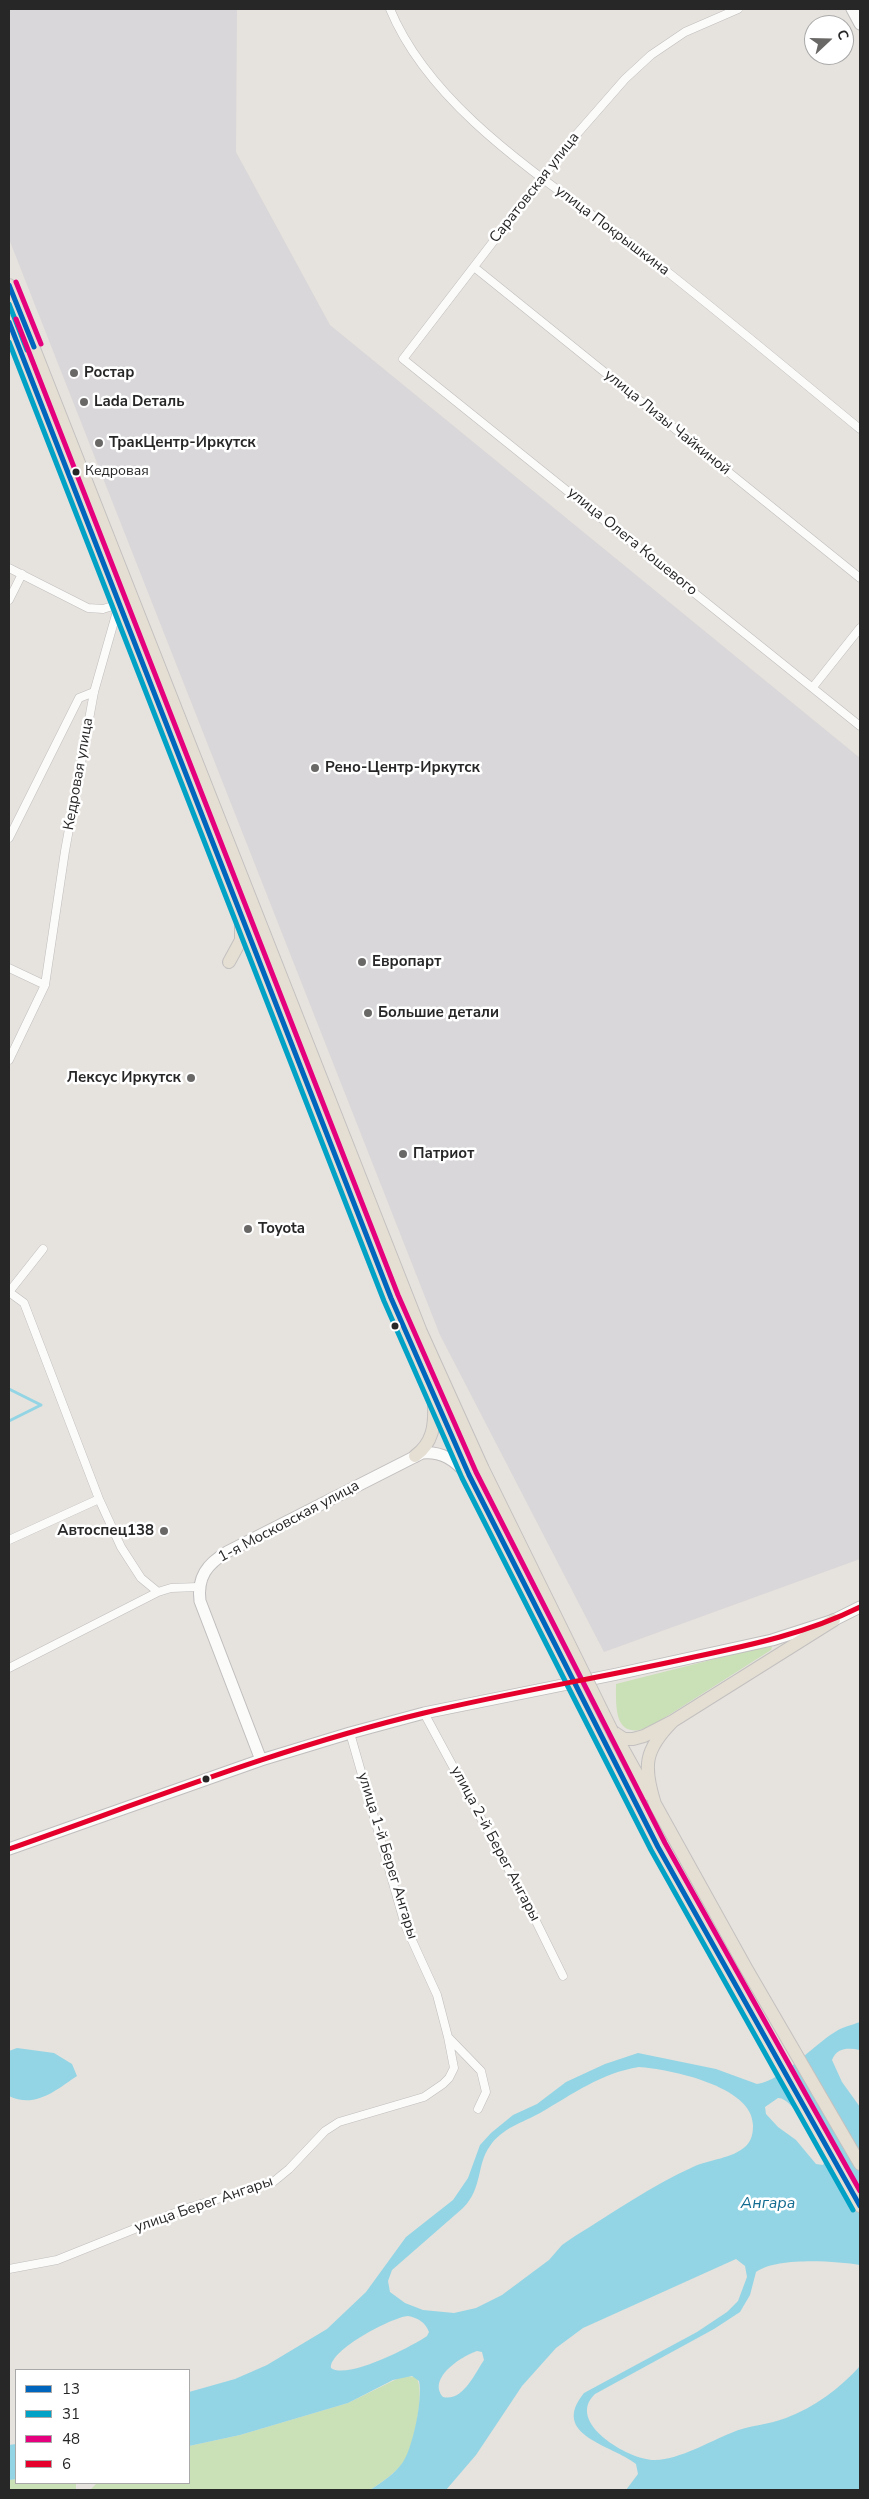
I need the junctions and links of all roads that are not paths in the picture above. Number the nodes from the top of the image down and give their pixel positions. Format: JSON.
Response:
{"nodes":[{"id":1,"x":390,"y":9,"type":"edge"},
{"id":2,"x":738,"y":9,"type":"edge"},
{"id":3,"x":852,"y":9,"type":"edge"},
{"id":4,"x":860,"y":24,"type":"edge"},
{"id":5,"x":542,"y":178,"type":"junction"},
{"id":6,"x":474,"y":268,"type":"junction"},
{"id":7,"x":9,"y":284,"type":"edge"},
{"id":8,"x":9,"y":322,"type":"edge"},
{"id":9,"x":403,"y":358,"type":"joint"},
{"id":10,"x":860,"y":429,"type":"edge"},
{"id":11,"x":9,"y":568,"type":"edge"},
{"id":12,"x":22,"y":574,"type":"junction"},
{"id":13,"x":860,"y":578,"type":"edge"},
{"id":14,"x":9,"y":600,"type":"edge"},
{"id":15,"x":119,"y":604,"type":"junction"},
{"id":16,"x":860,"y":628,"type":"edge"},
{"id":17,"x":813,"y":687,"type":"junction"},
{"id":18,"x":94,"y":692,"type":"junction"},
{"id":19,"x":860,"y":726,"type":"edge"},
{"id":20,"x":9,"y":838,"type":"edge"},
{"id":21,"x":237,"y":904,"type":"junction"},
{"id":22,"x":229,"y":962,"type":"dead end"},
{"id":23,"x":9,"y":968,"type":"edge"},
{"id":24,"x":45,"y":986,"type":"junction"},
{"id":25,"x":9,"y":1060,"type":"edge"},
{"id":26,"x":44,"y":1249,"type":"dead end"},
{"id":27,"x":433,"y":1396,"type":"junction"},
{"id":28,"x":415,"y":1456,"type":"junction"},
{"id":29,"x":469,"y":1475,"type":"junction"},
{"id":30,"x":99,"y":1499,"type":"junction"},
{"id":31,"x":9,"y":1540,"type":"edge"},
{"id":32,"x":198,"y":1587,"type":"junction"},
{"id":33,"x":158,"y":1592,"type":"junction"},
{"id":34,"x":860,"y":1607,"type":"edge"},
{"id":35,"x":834,"y":1620,"type":"junction"},
{"id":36,"x":9,"y":1668,"type":"edge"},
{"id":37,"x":424,"y":1713,"type":"junction"},
{"id":38,"x":672,"y":1721,"type":"junction"},
{"id":39,"x":612,"y":1731,"type":"junction"},
{"id":40,"x":350,"y":1733,"type":"junction"},
{"id":41,"x":261,"y":1760,"type":"junction"},
{"id":42,"x":671,"y":1837,"type":"junction"},
{"id":43,"x":9,"y":1849,"type":"edge"},
{"id":44,"x":563,"y":1976,"type":"dead end"},
{"id":45,"x":448,"y":2037,"type":"junction"},
{"id":46,"x":478,"y":2109,"type":"dead end"},
{"id":47,"x":860,"y":2164,"type":"edge"},
{"id":48,"x":860,"y":2206,"type":"edge"},
{"id":49,"x":9,"y":2269,"type":"edge"}],
"edges":[{"from":1,"to":5,"type":"street","name":"улица Покрышкина"},
{"from":2,"to":5,"type":"street","name":"Саратовская улица"},
{"from":3,"to":4,"type":"main road"},
{"from":5,"to":6,"type":"street","name":"Саратовская улица"},
{"from":5,"to":10,"type":"street","name":"улица Покрышкина"},
{"from":6,"to":9,"type":"street","name":"Саратовская улица"},
{"from":6,"to":13,"type":"street","name":"улица Лизы Чайкиной"},
{"from":7,"to":39,"type":"main road","bridge":true},
{"from":8,"to":15,"type":"main road"},
{"from":9,"to":17,"type":"street","name":"улица Олега Кошевого"},
{"from":11,"to":12,"type":"street"},
{"from":12,"to":14,"type":"street"},
{"from":12,"to":15,"type":"street"},
{"from":15,"to":18,"type":"street","name":"Кедровая улица"},
{"from":15,"to":21,"type":"main road"},
{"from":16,"to":17,"type":"street"},
{"from":17,"to":19,"type":"street","name":"улица Олега Кошевого"},
{"from":18,"to":20,"type":"street"},
{"from":18,"to":24,"type":"street","name":"Кедровая улица"},
{"from":21,"to":22,"type":"main road"},
{"from":21,"to":27,"type":"main road"},
{"from":23,"to":24,"type":"street"},
{"from":24,"to":25,"type":"street","name":"Кедровая улица"},
{"from":26,"to":30,"type":"street"},
{"from":27,"to":28,"type":"main road"},
{"from":27,"to":29,"type":"main road"},
{"from":28,"to":29,"type":"main road","name":"1-я Московская улица"},
{"from":28,"to":32,"type":"main road","name":"1-я Московская улица"},
{"from":29,"to":48,"type":"main road","bridge":true},
{"from":30,"to":31,"type":"street"},
{"from":30,"to":33,"type":"street"},
{"from":32,"to":33,"type":"street"},
{"from":32,"to":41,"type":"main road"},
{"from":33,"to":36,"type":"street"},
{"from":34,"to":35,"type":"main road"},
{"from":35,"to":37,"type":"main road"},
{"from":35,"to":38,"type":"main road"},
{"from":37,"to":40,"type":"main road"},
{"from":37,"to":44,"type":"street","name":"улица 2-й Берег Ангары"},
{"from":38,"to":39,"type":"main road"},
{"from":38,"to":42,"type":"main road"},
{"from":39,"to":42,"type":"main road"},
{"from":40,"to":41,"type":"main road"},
{"from":40,"to":45,"type":"street","name":"улица 1-й Берег Ангары"},
{"from":41,"to":43,"type":"main road"},
{"from":42,"to":47,"type":"main road"},
{"from":45,"to":46,"type":"street"},
{"from":45,"to":49,"type":"street","name":"улица Берег Ангары"}]}
